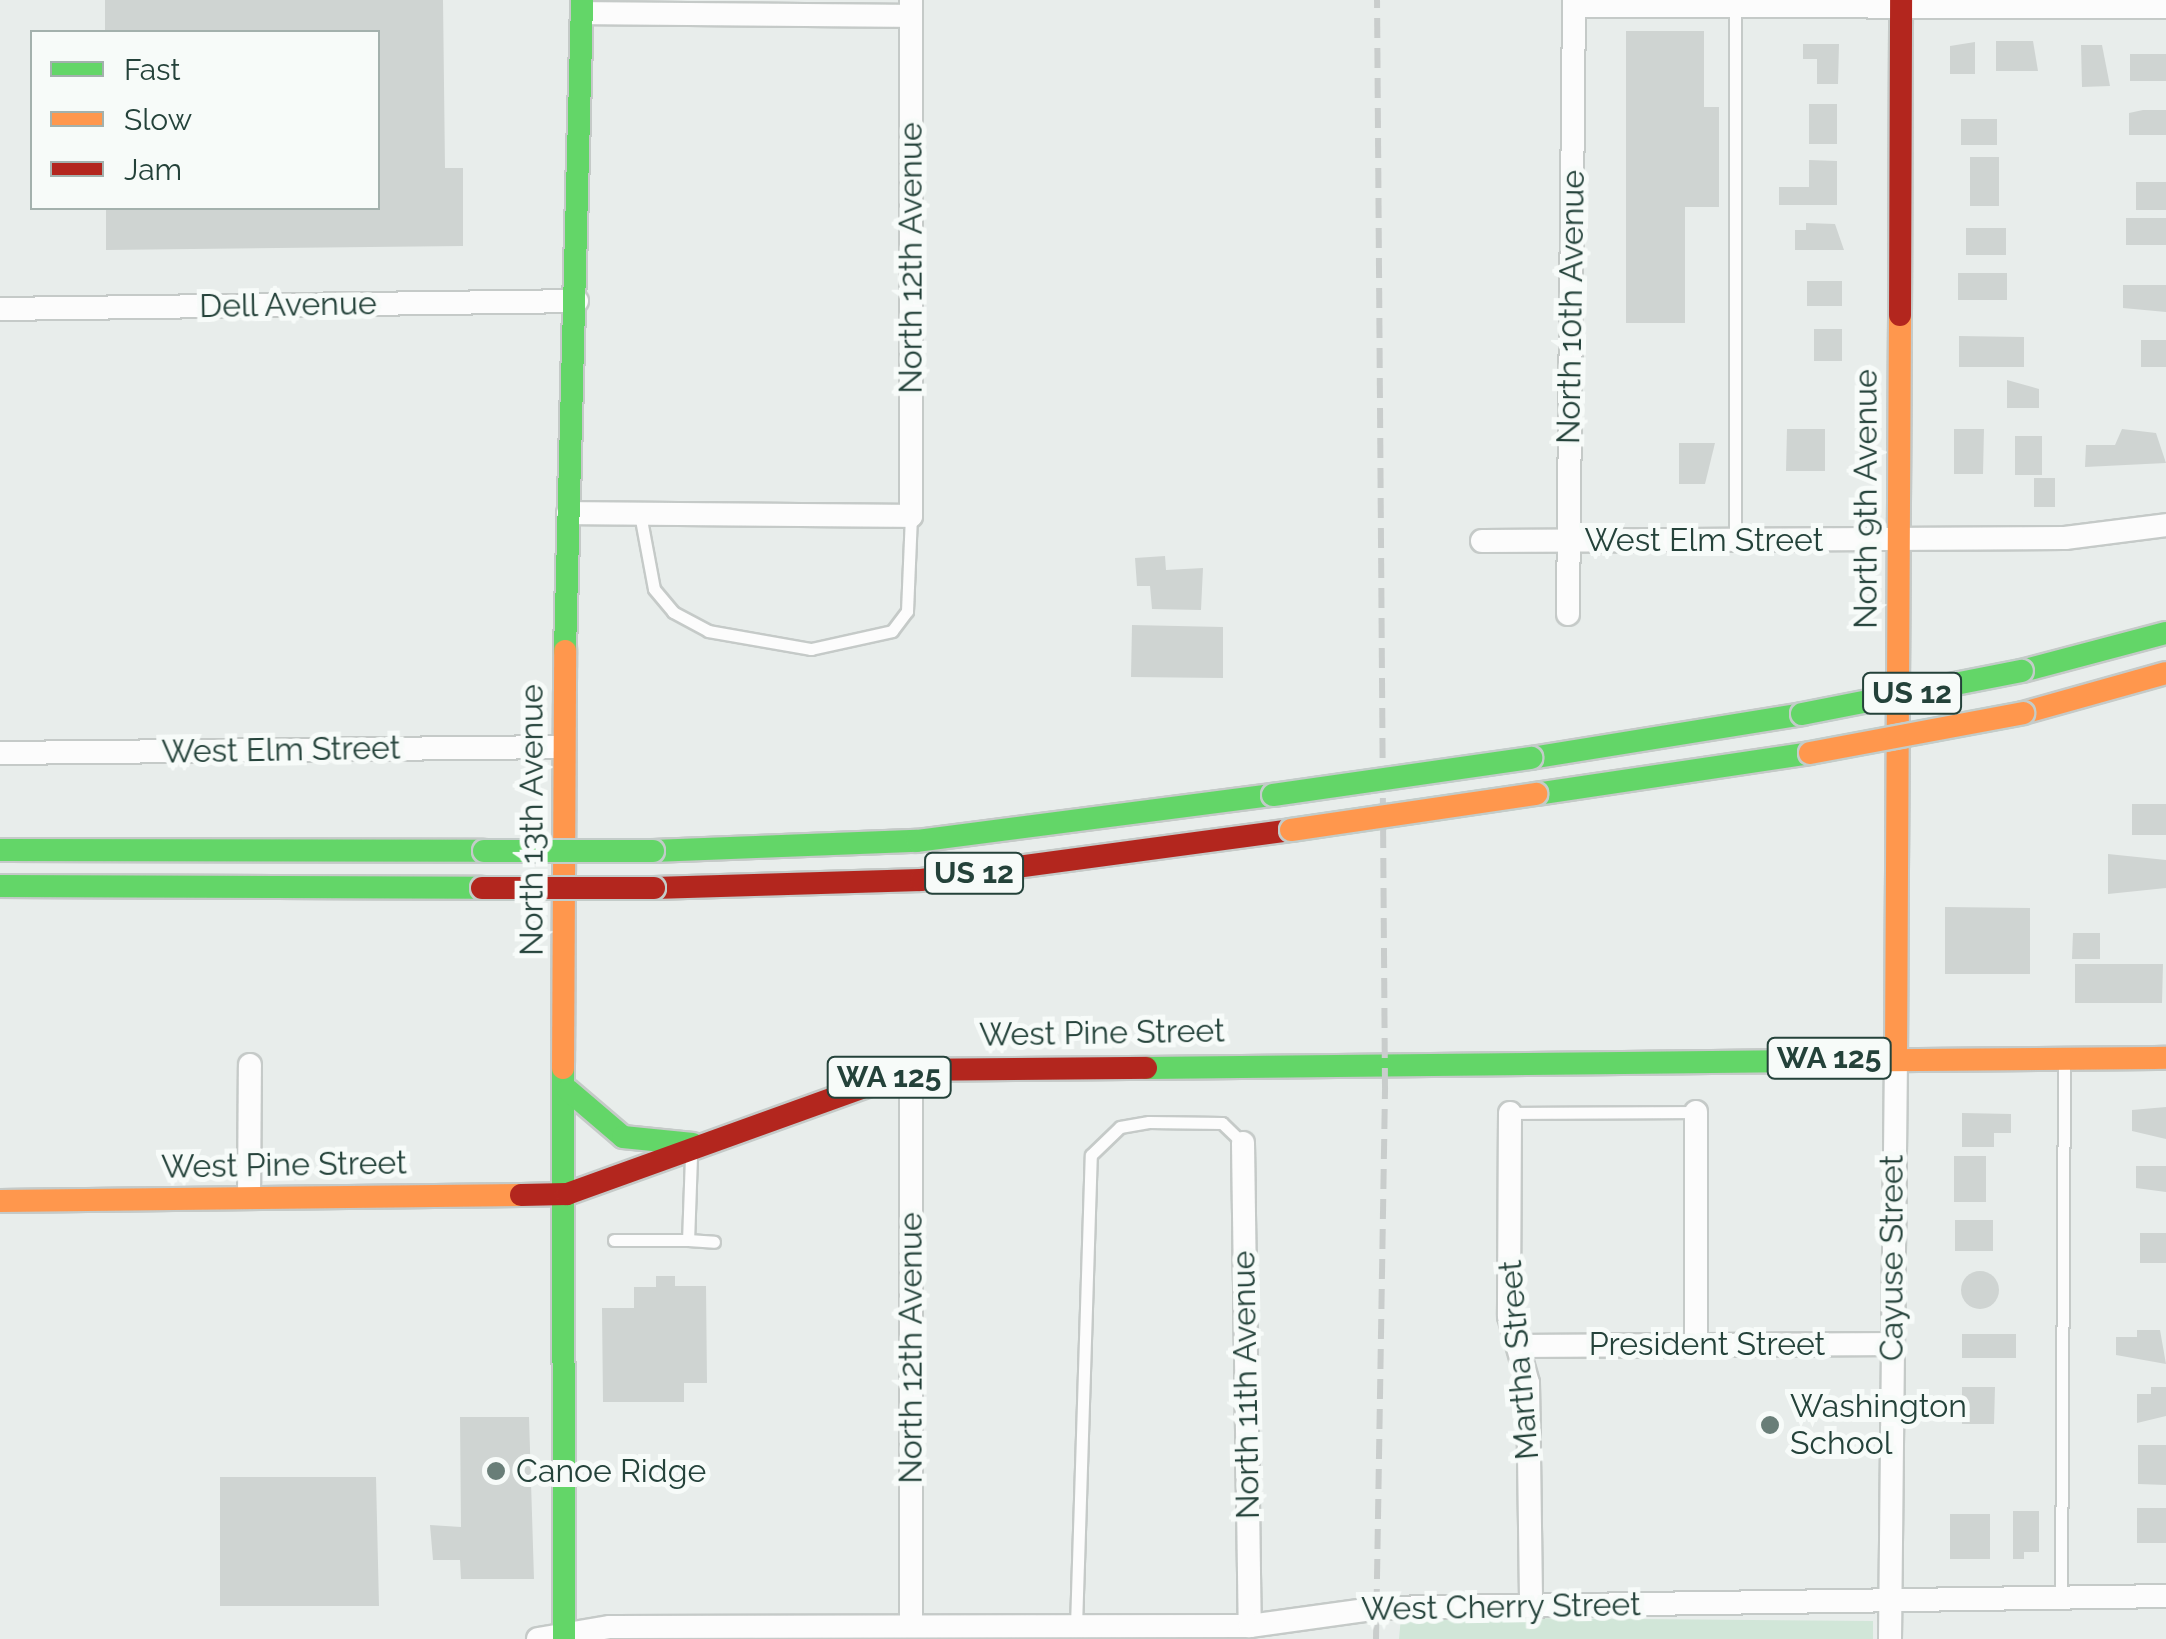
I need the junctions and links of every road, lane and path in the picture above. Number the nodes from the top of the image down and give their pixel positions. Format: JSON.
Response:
{"nodes":[{"id":1,"x":1574,"y":3,"type":"edge"},
{"id":2,"x":1735,"y":3,"type":"edge"},
{"id":3,"x":1901,"y":4,"type":"edge"},
{"id":4,"x":582,"y":6,"type":"edge"},
{"id":5,"x":2166,"y":7,"type":"edge"},
{"id":6,"x":912,"y":8,"type":"edge"},
{"id":7,"x":577,"y":301,"type":"junction"},
{"id":8,"x":0,"y":309,"type":"edge"},
{"id":9,"x":568,"y":513,"type":"junction"},
{"id":10,"x":640,"y":514,"type":"junction"},
{"id":11,"x":911,"y":516,"type":"junction"},
{"id":12,"x":2166,"y":524,"type":"edge"},
{"id":13,"x":1898,"y":539,"type":"junction"},
{"id":14,"x":1569,"y":540,"type":"junction"},
{"id":15,"x":1735,"y":540,"type":"junction"},
{"id":16,"x":1482,"y":541,"type":"dead end"},
{"id":17,"x":1568,"y":614,"type":"dead end"},
{"id":18,"x":2166,"y":618,"type":"edge"},
{"id":19,"x":2166,"y":633,"type":"edge"},
{"id":20,"x":2112,"y":650,"type":"junction"},
{"id":21,"x":2166,"y":675,"type":"edge"},
{"id":22,"x":562,"y":747,"type":"junction"},
{"id":23,"x":0,"y":752,"type":"edge"},
{"id":24,"x":0,"y":850,"type":"edge"},
{"id":25,"x":0,"y":886,"type":"edge"},
{"id":26,"x":2064,"y":1057,"type":"junction"},
{"id":27,"x":1896,"y":1058,"type":"junction"},
{"id":28,"x":2166,"y":1058,"type":"edge"},
{"id":29,"x":250,"y":1065,"type":"dead end"},
{"id":30,"x":911,"y":1070,"type":"junction"},
{"id":31,"x":568,"y":1090,"type":"junction"},
{"id":32,"x":1696,"y":1112,"type":"joint"},
{"id":33,"x":1510,"y":1114,"type":"joint"},
{"id":34,"x":1243,"y":1143,"type":"joint"},
{"id":35,"x":714,"y":1144,"type":"junction"},
{"id":36,"x":691,"y":1152,"type":"junction"},
{"id":37,"x":567,"y":1194,"type":"junction"},
{"id":38,"x":249,"y":1198,"type":"junction"},
{"id":39,"x":0,"y":1201,"type":"edge"},
{"id":40,"x":614,"y":1240,"type":"dead end"},
{"id":41,"x":688,"y":1240,"type":"junction"},
{"id":42,"x":714,"y":1242,"type":"dead end"},
{"id":43,"x":1696,"y":1342,"type":"junction"},
{"id":44,"x":1892,"y":1344,"type":"junction"},
{"id":45,"x":1522,"y":1346,"type":"junction"},
{"id":46,"x":2166,"y":1596,"type":"edge"},
{"id":47,"x":2061,"y":1598,"type":"junction"},
{"id":48,"x":1890,"y":1601,"type":"junction"},
{"id":49,"x":1531,"y":1606,"type":"junction"},
{"id":50,"x":911,"y":1626,"type":"junction"},
{"id":51,"x":1076,"y":1626,"type":"junction"},
{"id":52,"x":1250,"y":1626,"type":"junction"},
{"id":53,"x":1035,"y":1632,"type":"edge"},
{"id":54,"x":564,"y":1637,"type":"edge"},
{"id":55,"x":538,"y":1639,"type":"edge"},
{"id":56,"x":1890,"y":1639,"type":"edge"}],
"edges":[{"from":1,"to":2,"type":"street"},
{"from":1,"to":14,"type":"street","name":"North 10th Avenue"},
{"from":2,"to":3,"type":"street"},
{"from":2,"to":15,"type":"lane"},
{"from":3,"to":5,"type":"street"},
{"from":3,"to":13,"type":"main road","name":"North 9th Avenue"},
{"from":4,"to":6,"type":"street"},
{"from":4,"to":7,"type":"main road","name":"North 13th Avenue"},
{"from":6,"to":11,"type":"street","name":"North 12th Avenue"},
{"from":7,"to":8,"type":"street","name":"Dell Avenue"},
{"from":7,"to":9,"type":"main road","name":"North 13th Avenue"},
{"from":9,"to":10,"type":"street"},
{"from":9,"to":22,"type":"main road","name":"North 13th Avenue"},
{"from":10,"to":11,"type":"street"},
{"from":10,"to":11,"type":"lane"},
{"from":12,"to":13,"type":"street","name":"West Elm Street"},
{"from":13,"to":15,"type":"street","name":"West Elm Street"},
{"from":13,"to":27,"type":"main road","name":"North 9th Avenue"},
{"from":14,"to":15,"type":"street","name":"West Elm Street"},
{"from":14,"to":16,"type":"street","name":"West Elm Street"},
{"from":14,"to":17,"type":"street","name":"North 10th Avenue"},
{"from":18,"to":20,"type":"main road"},
{"from":19,"to":20,"type":"main road","number":"US 12"},
{"from":20,"to":24,"type":"main road","number":"US 12","bridge":true},
{"from":21,"to":25,"type":"main road","number":"US 12","bridge":true},
{"from":22,"to":23,"type":"street","name":"West Elm Street"},
{"from":22,"to":31,"type":"main road","name":"North 13th Avenue"},
{"from":26,"to":27,"type":"main road","name":"West Pine Street","number":"WA 125"},
{"from":26,"to":28,"type":"main road","name":"West Pine Street","number":"WA 125"},
{"from":26,"to":47,"type":"lane"},
{"from":27,"to":30,"type":"main road","name":"West Pine Street","number":"WA 125"},
{"from":27,"to":44,"type":"street","name":"Cayuse Street"},
{"from":29,"to":38,"type":"street"},
{"from":30,"to":35,"type":"main road","name":"West Pine Street","number":"WA 125"},
{"from":30,"to":50,"type":"street","name":"North 12th Avenue"},
{"from":31,"to":35,"type":"main road","number":"WA 125"},
{"from":31,"to":37,"type":"main road","name":"North 13th Avenue"},
{"from":32,"to":33,"type":"lane"},
{"from":32,"to":43,"type":"street"},
{"from":33,"to":45,"type":"street","name":"Martha Street"},
{"from":34,"to":51,"type":"lane"},
{"from":34,"to":52,"type":"street","name":"North 11th Avenue"},
{"from":35,"to":36,"type":"main road","name":"West Pine Street","number":"WA 125"},
{"from":36,"to":37,"type":"main road","name":"West Pine Street","number":"WA 125"},
{"from":36,"to":41,"type":"lane"},
{"from":37,"to":38,"type":"main road","name":"West Pine Street"},
{"from":37,"to":54,"type":"main road","name":"North 13th Avenue"},
{"from":38,"to":39,"type":"main road","name":"West Pine Street"},
{"from":40,"to":41,"type":"lane"},
{"from":41,"to":42,"type":"lane"},
{"from":43,"to":44,"type":"street","name":"President Street"},
{"from":43,"to":45,"type":"street","name":"President Street"},
{"from":44,"to":48,"type":"street","name":"Cayuse Street"},
{"from":45,"to":49,"type":"street","name":"Martha Street"},
{"from":46,"to":47,"type":"street","name":"West Cherry Street"},
{"from":47,"to":48,"type":"street","name":"West Cherry Street"},
{"from":48,"to":49,"type":"street","name":"West Cherry Street"},
{"from":48,"to":56,"type":"street","name":"Cayuse Street"},
{"from":49,"to":52,"type":"street","name":"West Cherry Street"},
{"from":50,"to":53,"type":"street","name":"West Cherry Street"},
{"from":50,"to":54,"type":"street","name":"West Cherry Street"},
{"from":51,"to":52,"type":"street","name":"West Cherry Street"},
{"from":51,"to":53,"type":"street","name":"West Cherry Street"},
{"from":54,"to":55,"type":"street","name":"West Cherry Street"}]}
